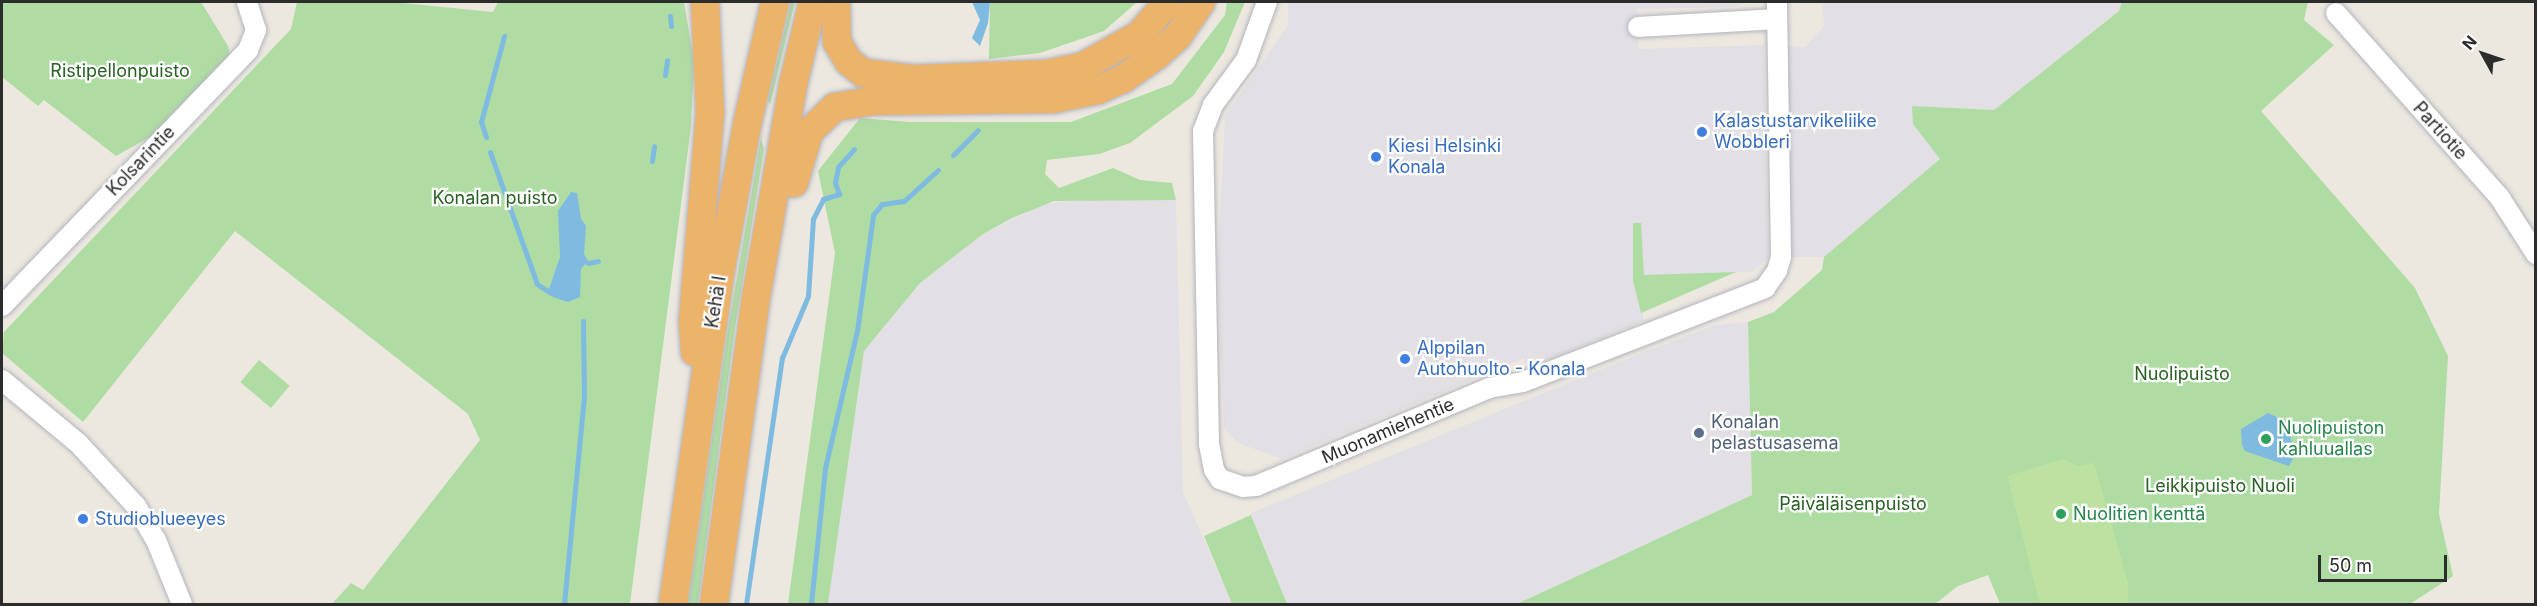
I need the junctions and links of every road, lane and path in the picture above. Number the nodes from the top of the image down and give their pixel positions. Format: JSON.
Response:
{"nodes":[{"id":1,"x":705,"y":2,"type":"edge"},
{"id":2,"x":775,"y":2,"type":"edge"},
{"id":3,"x":813,"y":2,"type":"edge"},
{"id":4,"x":836,"y":2,"type":"edge"},
{"id":5,"x":1168,"y":2,"type":"edge"},
{"id":6,"x":1201,"y":2,"type":"edge"},
{"id":7,"x":1268,"y":2,"type":"edge"},
{"id":8,"x":249,"y":3,"type":"edge"},
{"id":9,"x":1777,"y":10,"type":"edge"},
{"id":10,"x":2336,"y":13,"type":"dead end"},
{"id":11,"x":1638,"y":27,"type":"dead end"},
{"id":12,"x":2529,"y":226,"type":"edge"},
{"id":13,"x":2535,"y":254,"type":"edge"},
{"id":14,"x":757,"y":292,"type":"junction"},
{"id":15,"x":2,"y":306,"type":"edge"},
{"id":16,"x":2,"y":380,"type":"edge"},
{"id":17,"x":698,"y":409,"type":"junction"},
{"id":18,"x":182,"y":604,"type":"edge"},
{"id":19,"x":672,"y":604,"type":"edge"},
{"id":20,"x":714,"y":604,"type":"edge"}],
"edges":[{"from":1,"to":17,"type":"highway"},
{"from":2,"to":17,"type":"highway","name":"Kehä I"},
{"from":3,"to":14,"type":"highway"},
{"from":4,"to":5,"type":"highway"},
{"from":6,"to":14,"type":"highway"},
{"from":7,"to":9,"type":"street","name":"Muonamiehentie"},
{"from":8,"to":15,"type":"street","name":"Kolsarintie"},
{"from":9,"to":11,"type":"street"},
{"from":10,"to":12,"type":"street","name":"Partiotie"},
{"from":12,"to":13,"type":"street","name":"Partiotie"},
{"from":14,"to":20,"type":"highway"},
{"from":16,"to":18,"type":"street"},
{"from":17,"to":19,"type":"highway","name":"Kehä I"}]}
